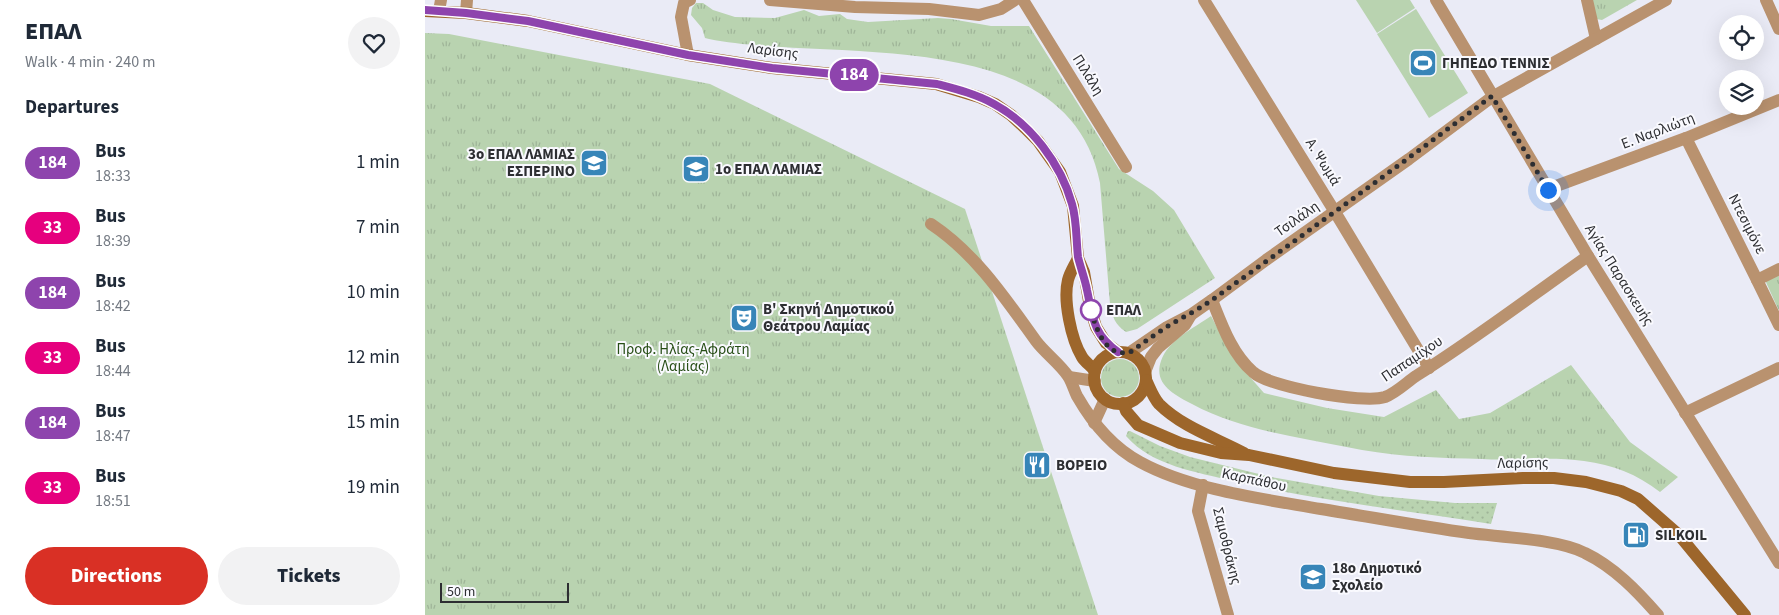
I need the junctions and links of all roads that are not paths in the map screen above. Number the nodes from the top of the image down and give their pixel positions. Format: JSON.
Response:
{"nodes":[{"id":1,"x":467,"y":0,"type":"edge"},
{"id":2,"x":690,"y":0,"type":"edge"},
{"id":3,"x":770,"y":0,"type":"edge"},
{"id":4,"x":1015,"y":0,"type":"edge"},
{"id":5,"x":1023,"y":0,"type":"edge"},
{"id":6,"x":1204,"y":0,"type":"edge"},
{"id":7,"x":1436,"y":0,"type":"edge"},
{"id":8,"x":1587,"y":0,"type":"edge"},
{"id":9,"x":1665,"y":0,"type":"edge"},
{"id":10,"x":1767,"y":0,"type":"edge"},
{"id":11,"x":834,"y":2,"type":"edge"},
{"id":12,"x":440,"y":6,"type":"edge"},
{"id":13,"x":425,"y":10,"type":"edge"},
{"id":14,"x":466,"y":13,"type":"junction"},
{"id":15,"x":1779,"y":29,"type":"edge"},
{"id":16,"x":1596,"y":39,"type":"junction"},
{"id":17,"x":688,"y":55,"type":"junction"},
{"id":18,"x":1492,"y":96,"type":"junction"},
{"id":19,"x":1779,"y":100,"type":"edge"},
{"id":20,"x":1686,"y":138,"type":"junction"},
{"id":21,"x":1126,"y":167,"type":"dead end"},
{"id":22,"x":1548,"y":190,"type":"junction"},
{"id":23,"x":1335,"y":212,"type":"junction"},
{"id":24,"x":931,"y":224,"type":"dead end"},
{"id":25,"x":1587,"y":256,"type":"junction"},
{"id":26,"x":1078,"y":258,"type":"junction"},
{"id":27,"x":1779,"y":269,"type":"edge"},
{"id":28,"x":1757,"y":280,"type":"junction"},
{"id":29,"x":1212,"y":300,"type":"junction"},
{"id":30,"x":1192,"y":314,"type":"junction"},
{"id":31,"x":1779,"y":325,"type":"edge"},
{"id":32,"x":1124,"y":353,"type":"junction"},
{"id":33,"x":1429,"y":368,"type":"junction"},
{"id":34,"x":1779,"y":368,"type":"edge"},
{"id":35,"x":1095,"y":376,"type":"junction"},
{"id":36,"x":1146,"y":376,"type":"junction"},
{"id":37,"x":1069,"y":377,"type":"junction"},
{"id":38,"x":1105,"y":399,"type":"junction"},
{"id":39,"x":1123,"y":403,"type":"junction"},
{"id":40,"x":1685,"y":413,"type":"junction"},
{"id":41,"x":1094,"y":423,"type":"junction"},
{"id":42,"x":1249,"y":456,"type":"junction"},
{"id":43,"x":1203,"y":485,"type":"junction"},
{"id":44,"x":1779,"y":563,"type":"edge"},
{"id":45,"x":1228,"y":615,"type":"edge"},
{"id":46,"x":1658,"y":615,"type":"edge"},
{"id":47,"x":1745,"y":615,"type":"edge"}],
"edges":[{"from":1,"to":14,"type":"street"},
{"from":2,"to":17,"type":"street"},
{"from":3,"to":11,"type":"street"},
{"from":4,"to":11,"type":"street"},
{"from":5,"to":21,"type":"street","name":"Πιλάλη"},
{"from":6,"to":23,"type":"street","name":"Α. Ψωμά"},
{"from":7,"to":18,"type":"street","name":"Αγίας Παρασκευής"},
{"from":8,"to":16,"type":"street"},
{"from":9,"to":16,"type":"street","name":"Τσιλάλη"},
{"from":10,"to":15,"type":"street"},
{"from":12,"to":13,"type":"main road","name":"Λαρίσης"},
{"from":12,"to":14,"type":"main road","name":"Λαρίσης"},
{"from":14,"to":17,"type":"main road","name":"Λαρίσης"},
{"from":16,"to":18,"type":"street","name":"Τσιλάλη"},
{"from":17,"to":26,"type":"main road","name":"Λαρίσης"},
{"from":18,"to":22,"type":"street","name":"Αγίας Παρασκευής"},
{"from":18,"to":23,"type":"street","name":"Τσιλάλη"},
{"from":19,"to":20,"type":"street","name":"Ε. Ναρλιώτη"},
{"from":20,"to":22,"type":"street","name":"Ε. Ναρλιώτη"},
{"from":20,"to":28,"type":"street","name":"Ντεσιμόνε"},
{"from":22,"to":25,"type":"street","name":"Αγίας Παρασκευής"},
{"from":23,"to":29,"type":"street","name":"Τσιλάλη"},
{"from":23,"to":33,"type":"street","name":"Α. Ψωμά"},
{"from":24,"to":37,"type":"street","name":"Καρπάθου"},
{"from":25,"to":33,"type":"street","name":"Παπαμίχου"},
{"from":25,"to":40,"type":"street","name":"Αγίας Παρασκευής"},
{"from":26,"to":32,"type":"main road","name":"Λαρίσης"},
{"from":26,"to":35,"type":"main road","name":"Λαρίσης"},
{"from":27,"to":28,"type":"street"},
{"from":28,"to":31,"type":"street","name":"Ντεσιμόνε"},
{"from":29,"to":30,"type":"street","name":"Τσιλάλη"},
{"from":29,"to":33,"type":"street","name":"Παπαμίχου"},
{"from":30,"to":32,"type":"street"},
{"from":30,"to":36,"type":"street"},
{"from":32,"to":35,"type":"main road"},
{"from":32,"to":36,"type":"main road"},
{"from":34,"to":40,"type":"street"},
{"from":35,"to":37,"type":"street"},
{"from":35,"to":38,"type":"main road"},
{"from":36,"to":39,"type":"main road"},
{"from":36,"to":42,"type":"main road","name":"Λαρίσης"},
{"from":37,"to":41,"type":"street","name":"Καρπάθου"},
{"from":38,"to":39,"type":"main road"},
{"from":38,"to":41,"type":"street"},
{"from":39,"to":42,"type":"main road","name":"Λαρίσης"},
{"from":40,"to":44,"type":"street","name":"Αγίας Παρασκευής"},
{"from":41,"to":43,"type":"street","name":"Καρπάθου"},
{"from":42,"to":47,"type":"main road","name":"Λαρίσης"},
{"from":43,"to":45,"type":"street","name":"Σαμοθράκης"},
{"from":43,"to":46,"type":"street","name":"Καρπάθου"}]}
